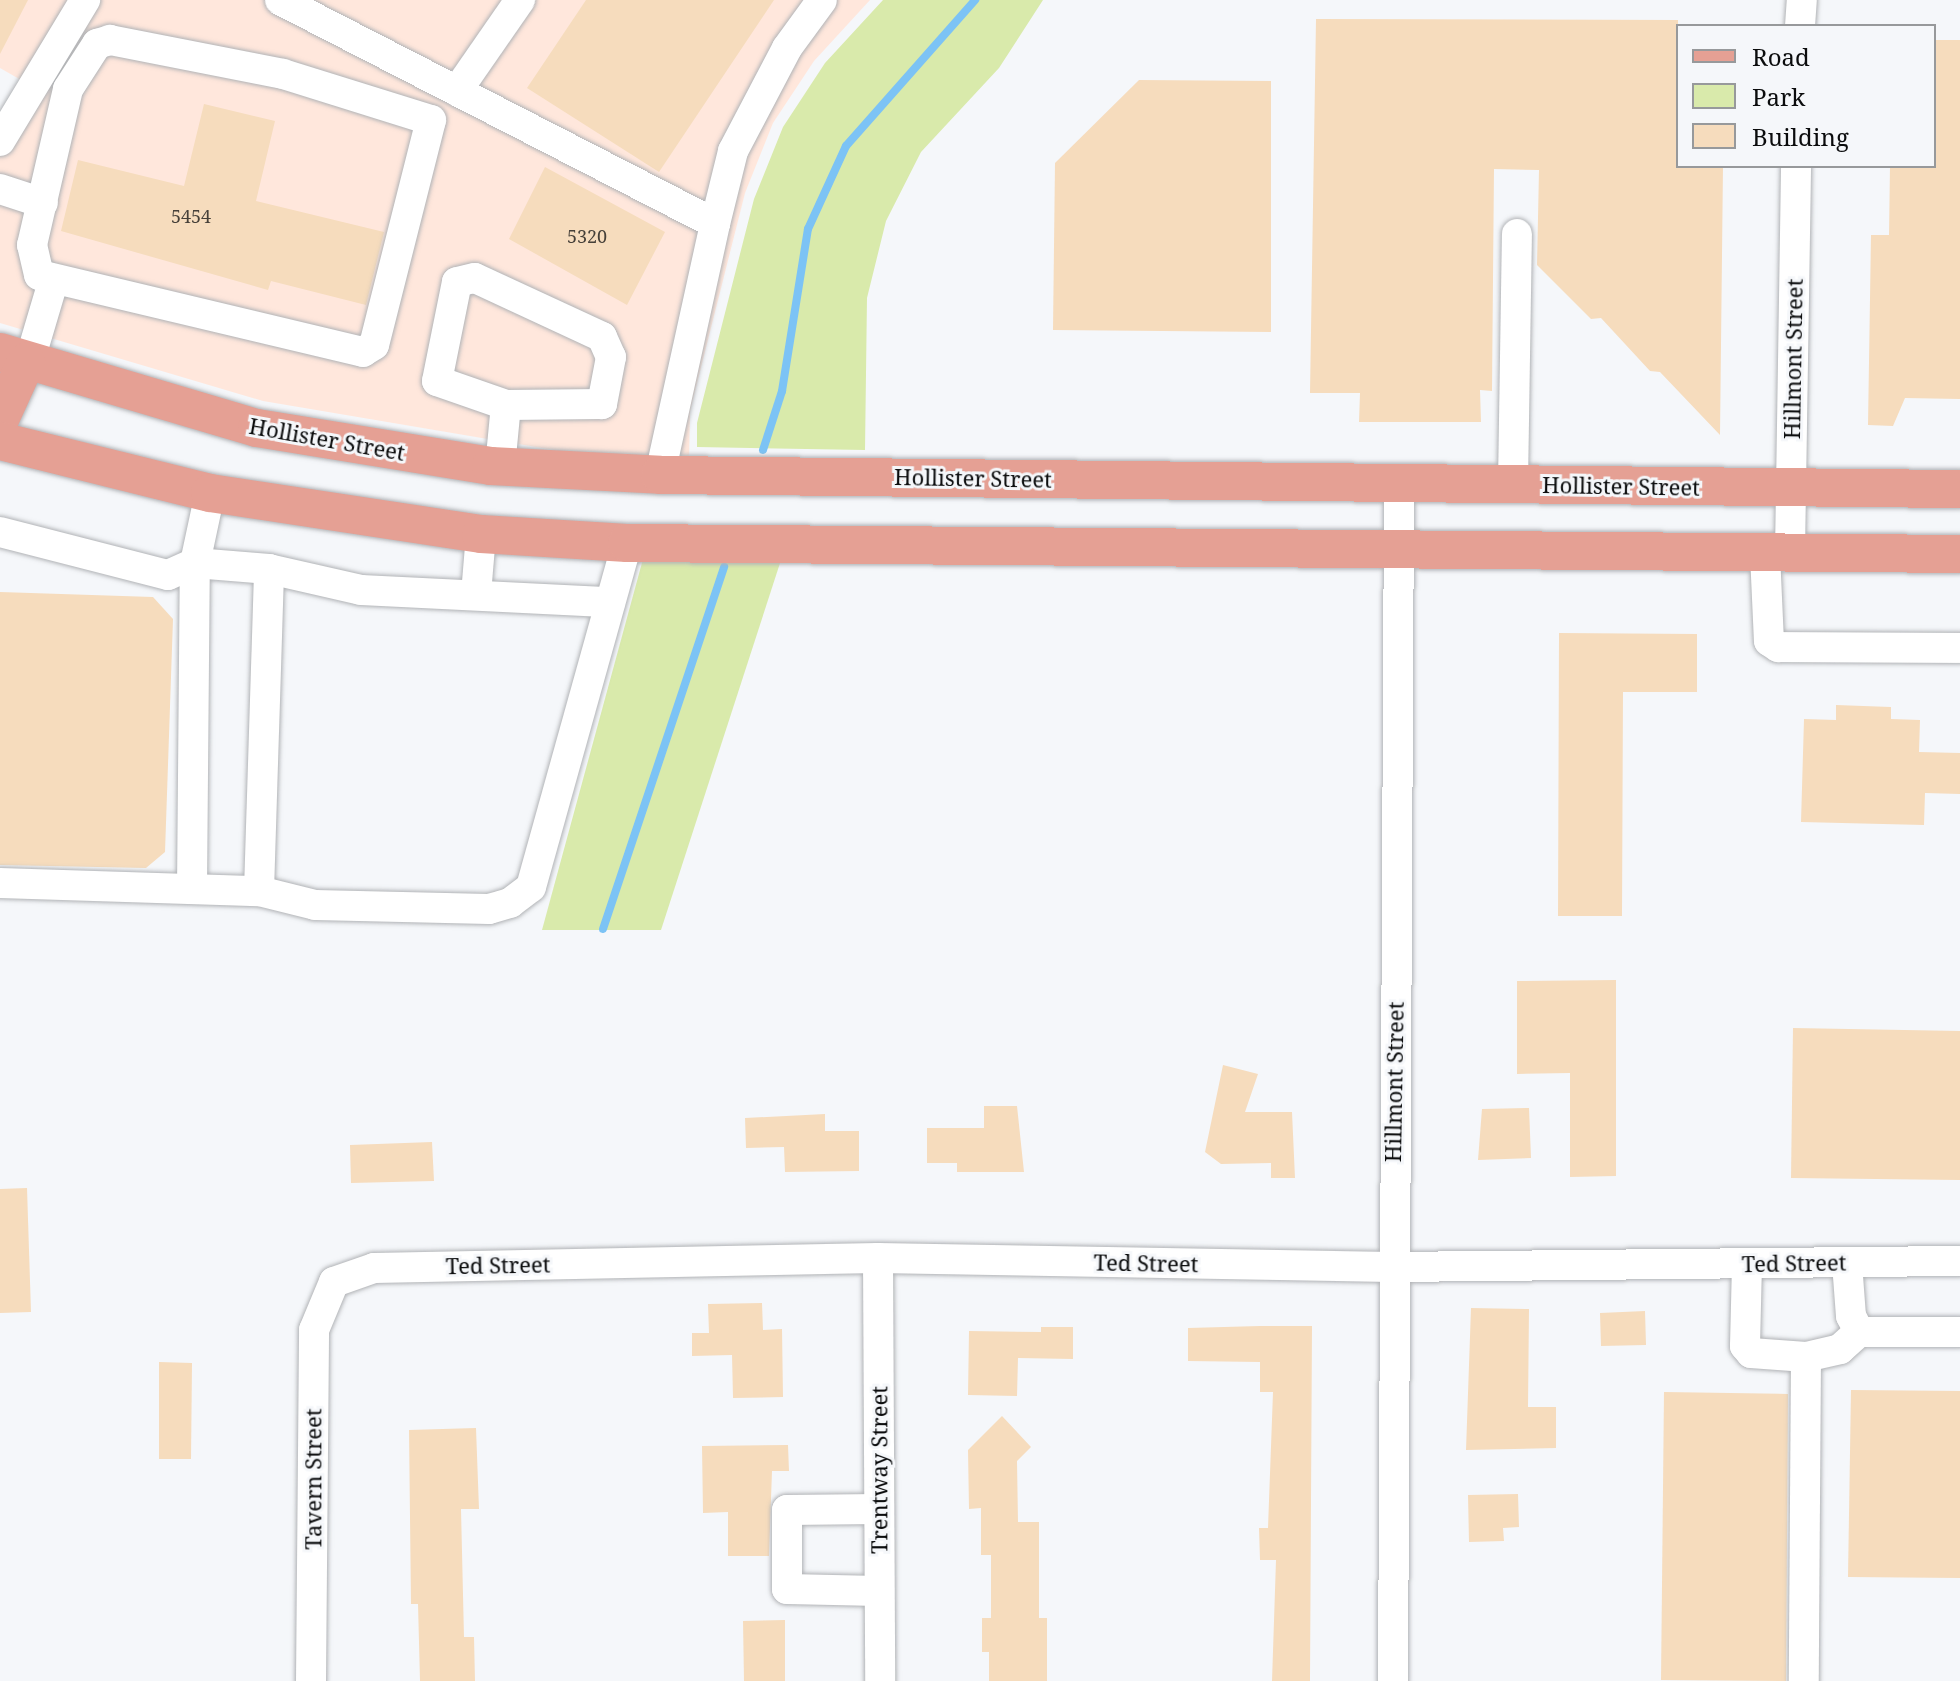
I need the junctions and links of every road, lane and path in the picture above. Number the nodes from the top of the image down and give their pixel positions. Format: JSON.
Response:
{"nodes":[{"id":1,"x":85,"y":0,"type":"edge"},
{"id":2,"x":280,"y":0,"type":"edge"},
{"id":3,"x":520,"y":0,"type":"edge"},
{"id":4,"x":822,"y":0,"type":"edge"},
{"id":5,"x":1802,"y":0,"type":"edge"},
{"id":6,"x":1800,"y":24,"type":"edge"},
{"id":7,"x":457,"y":91,"type":"junction"},
{"id":8,"x":0,"y":141,"type":"edge"},
{"id":9,"x":1796,"y":168,"type":"edge"},
{"id":10,"x":0,"y":189,"type":"edge"},
{"id":11,"x":43,"y":203,"type":"junction"},
{"id":12,"x":715,"y":224,"type":"junction"},
{"id":13,"x":1517,"y":234,"type":"dead end"},
{"id":14,"x":53,"y":282,"type":"junction"},
{"id":15,"x":18,"y":359,"type":"edge"},
{"id":16,"x":506,"y":405,"type":"junction"},
{"id":17,"x":0,"y":419,"type":"edge"},
{"id":18,"x":0,"y":441,"type":"edge"},
{"id":19,"x":500,"y":467,"type":"junction"},
{"id":20,"x":660,"y":475,"type":"junction"},
{"id":21,"x":1399,"y":483,"type":"junction"},
{"id":22,"x":1513,"y":484,"type":"junction"},
{"id":23,"x":1791,"y":487,"type":"junction"},
{"id":24,"x":1960,"y":489,"type":"edge"},
{"id":25,"x":210,"y":493,"type":"junction"},
{"id":26,"x":0,"y":532,"type":"edge"},
{"id":27,"x":481,"y":534,"type":"junction"},
{"id":28,"x":627,"y":543,"type":"junction"},
{"id":29,"x":1399,"y":550,"type":"junction"},
{"id":30,"x":1778,"y":553,"type":"junction"},
{"id":31,"x":1960,"y":554,"type":"edge"},
{"id":32,"x":195,"y":563,"type":"junction"},
{"id":33,"x":269,"y":569,"type":"junction"},
{"id":34,"x":476,"y":594,"type":"junction"},
{"id":35,"x":610,"y":602,"type":"junction"},
{"id":36,"x":1960,"y":648,"type":"edge"},
{"id":37,"x":0,"y":883,"type":"edge"},
{"id":38,"x":192,"y":889,"type":"junction"},
{"id":39,"x":259,"y":891,"type":"junction"},
{"id":40,"x":878,"y":1258,"type":"junction"},
{"id":41,"x":1960,"y":1261,"type":"edge"},
{"id":42,"x":1847,"y":1263,"type":"junction"},
{"id":43,"x":1747,"y":1264,"type":"junction"},
{"id":44,"x":1392,"y":1267,"type":"junction"},
{"id":45,"x":334,"y":1282,"type":"joint"},
{"id":46,"x":1859,"y":1332,"type":"junction"},
{"id":47,"x":1960,"y":1332,"type":"edge"},
{"id":48,"x":1806,"y":1357,"type":"junction"},
{"id":49,"x":879,"y":1509,"type":"junction"},
{"id":50,"x":879,"y":1591,"type":"junction"},
{"id":51,"x":311,"y":1681,"type":"edge"},
{"id":52,"x":880,"y":1681,"type":"edge"},
{"id":53,"x":1393,"y":1681,"type":"edge"},
{"id":54,"x":1804,"y":1681,"type":"edge"}],
"edges":[{"from":1,"to":8,"type":"street"},
{"from":2,"to":7,"type":"street"},
{"from":3,"to":7,"type":"street"},
{"from":4,"to":12,"type":"street"},
{"from":5,"to":6,"type":"street"},
{"from":7,"to":12,"type":"street"},
{"from":9,"to":23,"type":"street","name":"Hillmont Street"},
{"from":10,"to":11,"type":"street"},
{"from":11,"to":14,"type":"street"},
{"from":11,"to":14,"type":"street"},
{"from":12,"to":20,"type":"street"},
{"from":13,"to":22,"type":"street"},
{"from":14,"to":15,"type":"street"},
{"from":15,"to":17,"type":"main road"},
{"from":15,"to":19,"type":"main road","name":"Hollister Street"},
{"from":16,"to":16,"type":"street"},
{"from":16,"to":19,"type":"street"},
{"from":18,"to":25,"type":"main road"},
{"from":19,"to":20,"type":"main road","name":"Hollister Street"},
{"from":20,"to":21,"type":"main road","name":"Hollister Street"},
{"from":21,"to":22,"type":"main road","name":"Hollister Street"},
{"from":21,"to":29,"type":"street","name":"Hillmont Street"},
{"from":22,"to":23,"type":"main road","name":"Hollister Street"},
{"from":23,"to":24,"type":"main road","name":"Hollister Street"},
{"from":23,"to":30,"type":"street","name":"Hillmont Street"},
{"from":25,"to":27,"type":"main road"},
{"from":25,"to":32,"type":"street"},
{"from":26,"to":32,"type":"street"},
{"from":27,"to":28,"type":"main road"},
{"from":27,"to":34,"type":"street"},
{"from":28,"to":29,"type":"main road"},
{"from":28,"to":35,"type":"street"},
{"from":29,"to":30,"type":"main road"},
{"from":29,"to":44,"type":"street","name":"Hillmont Street"},
{"from":30,"to":31,"type":"main road"},
{"from":30,"to":36,"type":"street","name":"Hillmont Street"},
{"from":32,"to":33,"type":"street"},
{"from":32,"to":38,"type":"street"},
{"from":33,"to":34,"type":"street"},
{"from":33,"to":39,"type":"street"},
{"from":34,"to":35,"type":"street"},
{"from":35,"to":39,"type":"street"},
{"from":37,"to":38,"type":"street"},
{"from":38,"to":39,"type":"street"},
{"from":40,"to":44,"type":"street","name":"Ted Street"},
{"from":40,"to":45,"type":"street","name":"Ted Street"},
{"from":40,"to":49,"type":"street","name":"Trentway Street"},
{"from":41,"to":42,"type":"street","name":"Ted Street"},
{"from":42,"to":43,"type":"street","name":"Ted Street"},
{"from":42,"to":46,"type":"street"},
{"from":43,"to":44,"type":"street","name":"Ted Street"},
{"from":43,"to":48,"type":"street"},
{"from":44,"to":53,"type":"street","name":"Hillmont Street"},
{"from":45,"to":51,"type":"street","name":"Tavern Street"},
{"from":46,"to":47,"type":"street"},
{"from":46,"to":48,"type":"street"},
{"from":48,"to":54,"type":"street"},
{"from":49,"to":50,"type":"street","name":"Trentway Street"},
{"from":49,"to":50,"type":"street"},
{"from":50,"to":52,"type":"street","name":"Trentway Street"}]}
